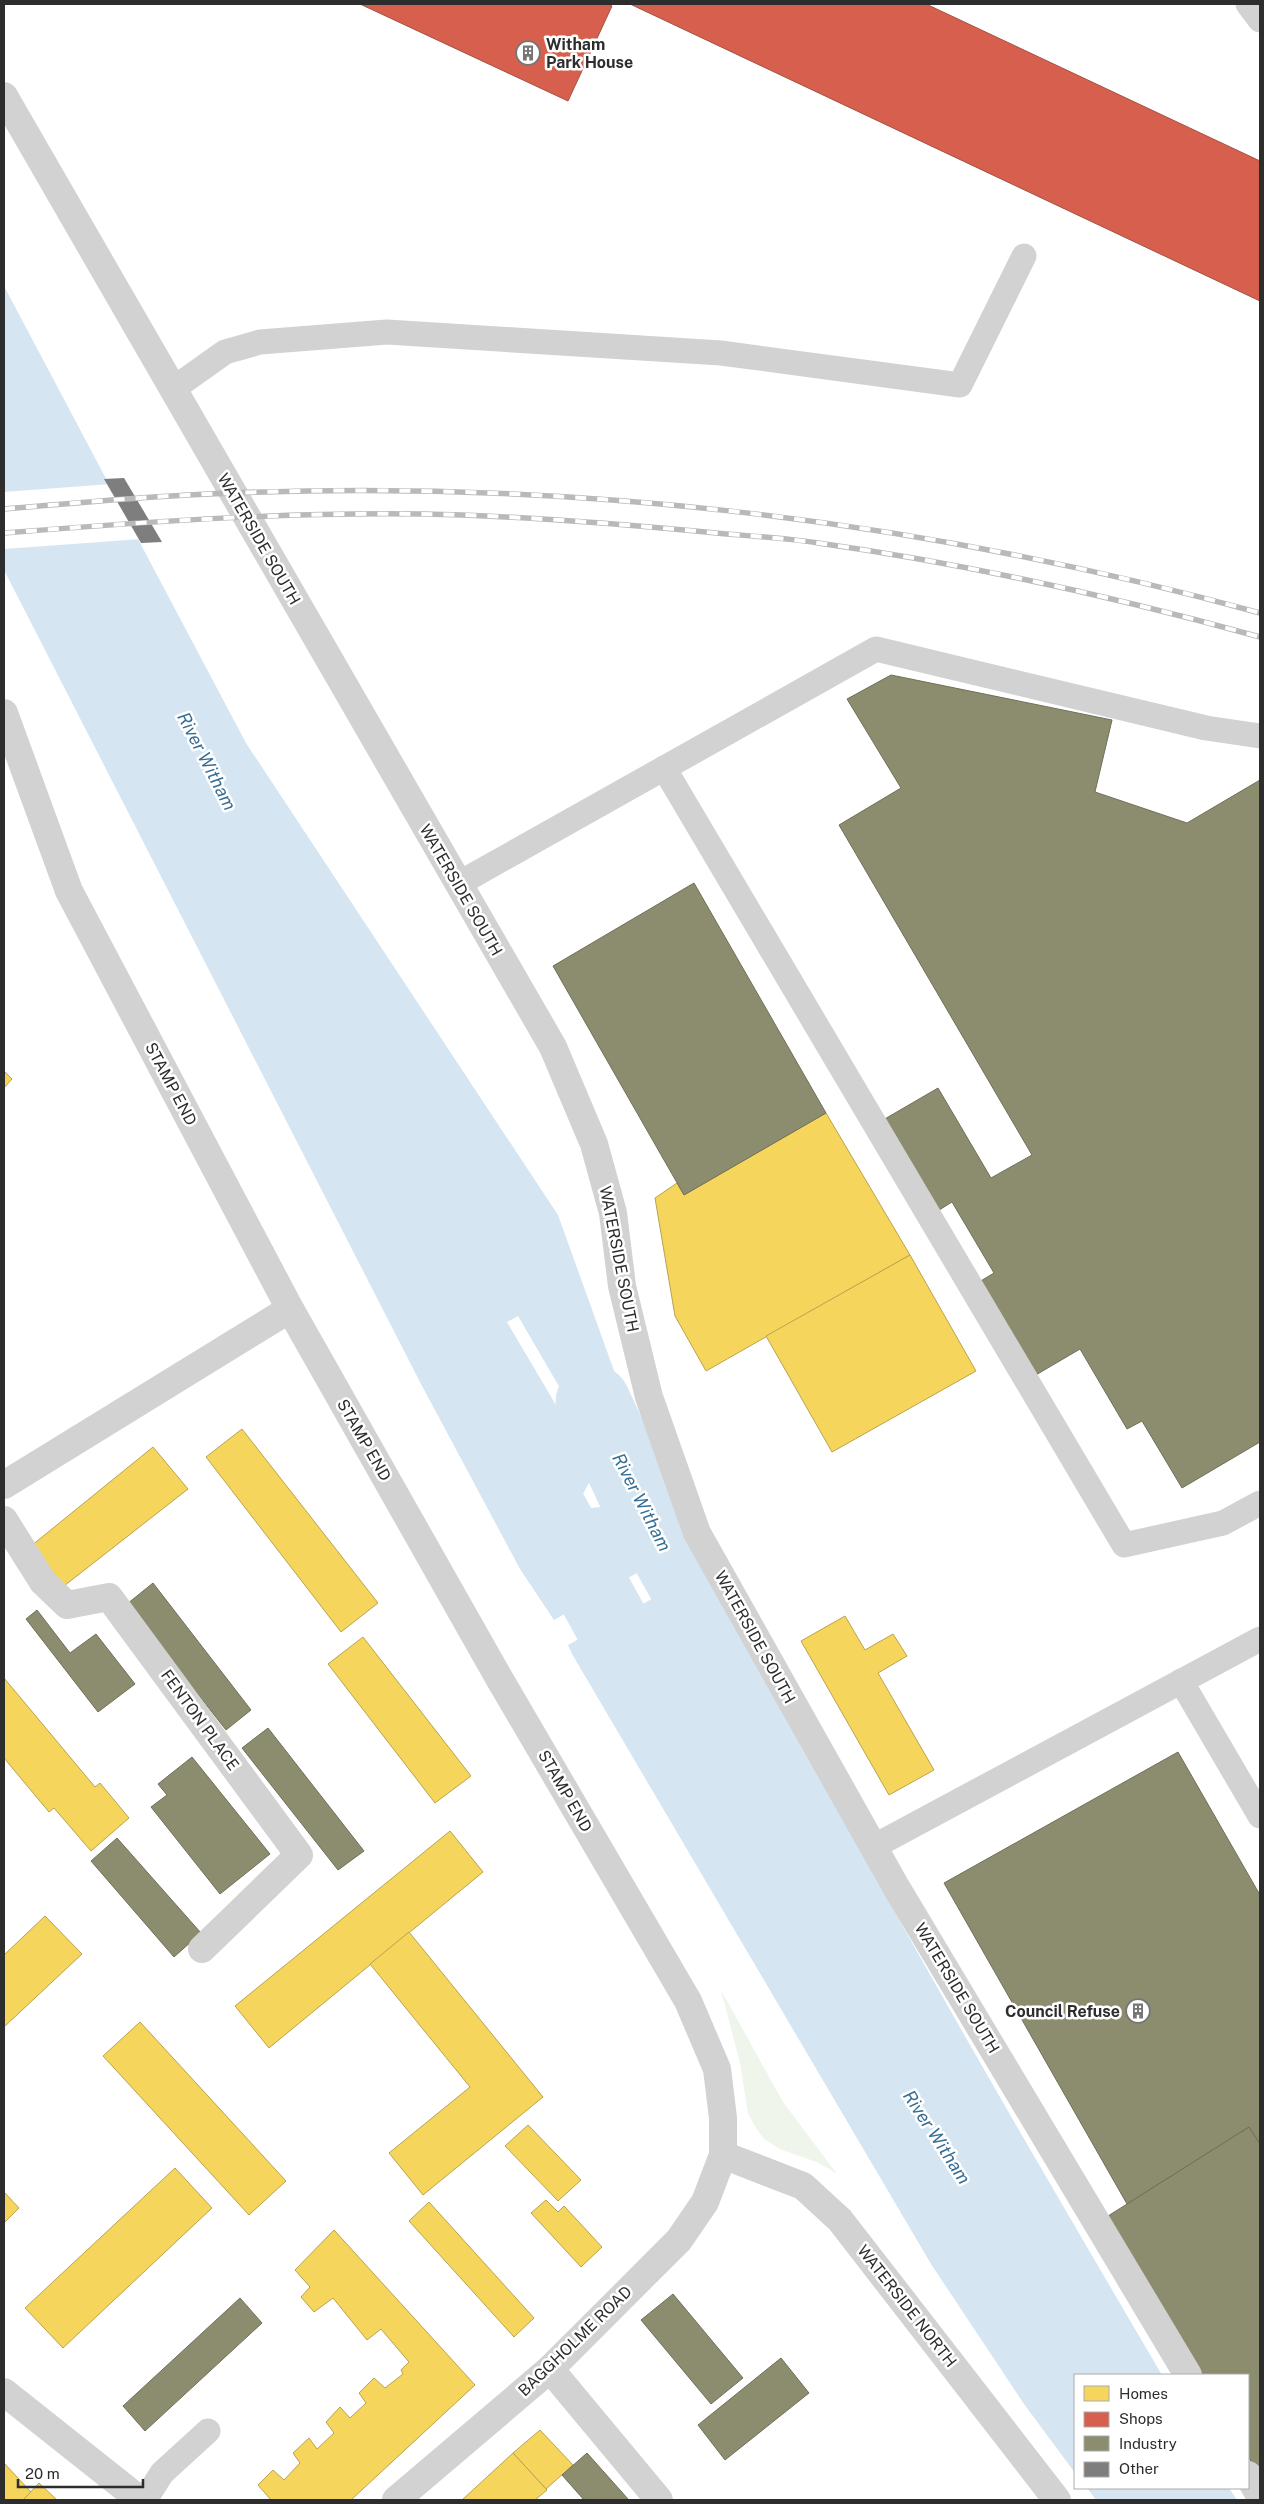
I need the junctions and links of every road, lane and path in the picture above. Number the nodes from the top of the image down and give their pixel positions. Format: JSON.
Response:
{"nodes":[{"id":1,"x":1248,"y":4,"type":"edge"},
{"id":2,"x":1260,"y":20,"type":"edge"},
{"id":3,"x":4,"y":96,"type":"edge"},
{"id":4,"x":1024,"y":256,"type":"dead end"},
{"id":5,"x":173,"y":389,"type":"junction"},
{"id":6,"x":4,"y":715,"type":"edge"},
{"id":7,"x":1260,"y":736,"type":"edge"},
{"id":8,"x":664,"y":768,"type":"junction"},
{"id":9,"x":458,"y":884,"type":"junction"},
{"id":10,"x":290,"y":1309,"type":"junction"},
{"id":11,"x":4,"y":1485,"type":"edge"},
{"id":12,"x":1260,"y":1503,"type":"edge"},
{"id":13,"x":4,"y":1520,"type":"edge"},
{"id":14,"x":1260,"y":1638,"type":"edge"},
{"id":15,"x":1181,"y":1681,"type":"junction"},
{"id":16,"x":1260,"y":1816,"type":"edge"},
{"id":17,"x":873,"y":1846,"type":"junction"},
{"id":18,"x":202,"y":1949,"type":"dead end"},
{"id":19,"x":723,"y":2155,"type":"junction"},
{"id":20,"x":550,"y":2369,"type":"junction"},
{"id":21,"x":1187,"y":2374,"type":"edge"},
{"id":22,"x":4,"y":2392,"type":"edge"},
{"id":23,"x":208,"y":2431,"type":"dead end"},
{"id":24,"x":1249,"y":2477,"type":"edge"},
{"id":25,"x":1260,"y":2496,"type":"edge"},
{"id":26,"x":140,"y":2500,"type":"edge"},
{"id":27,"x":145,"y":2500,"type":"edge"},
{"id":28,"x":396,"y":2500,"type":"edge"},
{"id":29,"x":659,"y":2500,"type":"edge"},
{"id":30,"x":1057,"y":2500,"type":"edge"}],
"edges":[{"from":1,"to":2,"type":"lane"},
{"from":3,"to":5,"type":"street","name":"WATERSIDE SOUTH"},
{"from":4,"to":5,"type":"lane"},
{"from":5,"to":9,"type":"street","name":"WATERSIDE SOUTH"},
{"from":6,"to":10,"type":"street","name":"STAMP END"},
{"from":7,"to":8,"type":"lane"},
{"from":8,"to":9,"type":"lane"},
{"from":8,"to":12,"type":"lane"},
{"from":9,"to":17,"type":"street","name":"WATERSIDE SOUTH"},
{"from":10,"to":11,"type":"street"},
{"from":10,"to":19,"type":"street","name":"STAMP END"},
{"from":13,"to":18,"type":"street","name":"FENTON PLACE"},
{"from":14,"to":15,"type":"lane"},
{"from":15,"to":16,"type":"lane"},
{"from":15,"to":17,"type":"lane"},
{"from":17,"to":21,"type":"street","name":"WATERSIDE SOUTH"},
{"from":19,"to":20,"type":"street","name":"BAGGHOLME ROAD"},
{"from":19,"to":30,"type":"street","name":"WATERSIDE NORTH"},
{"from":20,"to":28,"type":"street","name":"BAGGHOLME ROAD"},
{"from":20,"to":29,"type":"street"},
{"from":22,"to":26,"type":"street"},
{"from":23,"to":27,"type":"lane"},
{"from":24,"to":25,"type":"street"}]}
